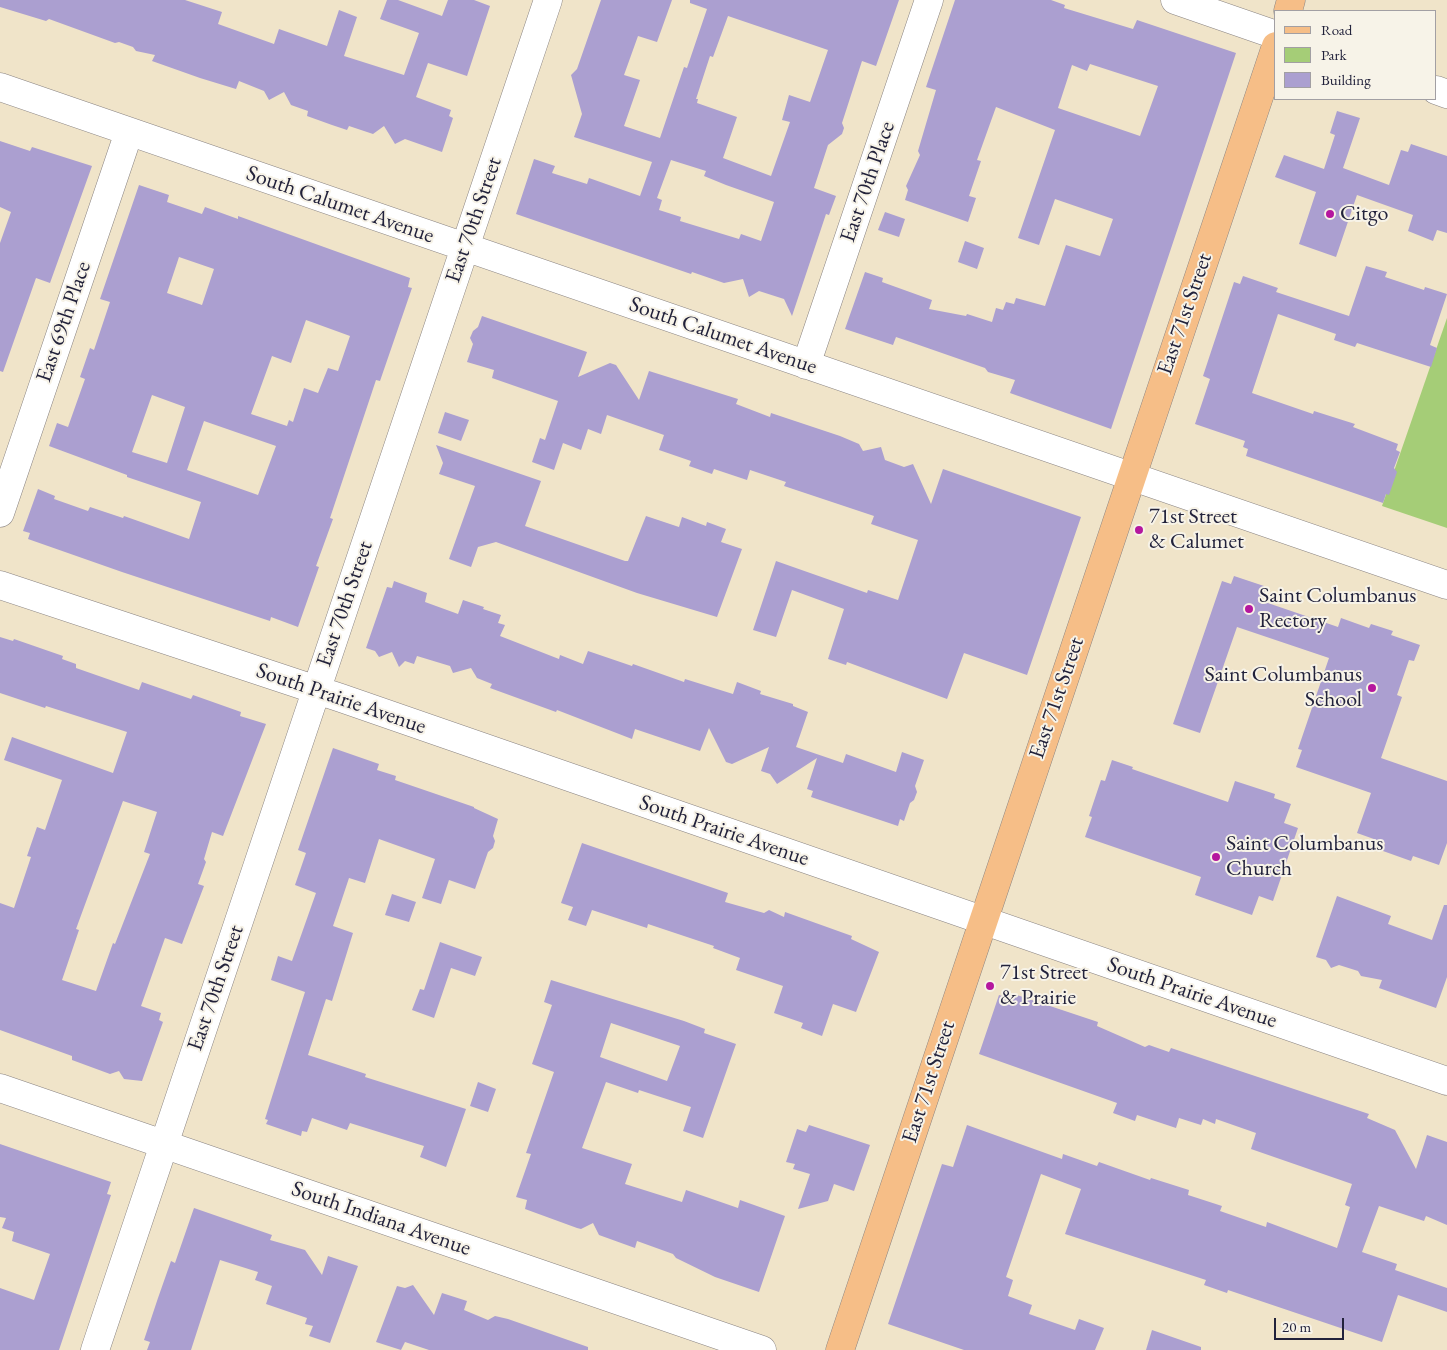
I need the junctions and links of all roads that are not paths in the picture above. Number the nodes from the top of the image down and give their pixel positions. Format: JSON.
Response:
{"nodes":[{"id":1,"x":548,"y":0,"type":"edge"},
{"id":2,"x":929,"y":0,"type":"edge"},
{"id":3,"x":1175,"y":0,"type":"edge"},
{"id":4,"x":1274,"y":34,"type":"edge"},
{"id":5,"x":1274,"y":52,"type":"edge"},
{"id":6,"x":0,"y":87,"type":"edge"},
{"id":7,"x":129,"y":132,"type":"junction"},
{"id":8,"x":465,"y":248,"type":"junction"},
{"id":9,"x":806,"y":365,"type":"junction"},
{"id":10,"x":1131,"y":476,"type":"junction"},
{"id":11,"x":0,"y":513,"type":"edge"},
{"id":12,"x":1447,"y":585,"type":"edge"},
{"id":13,"x":0,"y":586,"type":"edge"},
{"id":14,"x":316,"y":690,"type":"junction"},
{"id":15,"x":982,"y":921,"type":"junction"},
{"id":16,"x":1447,"y":1080,"type":"edge"},
{"id":17,"x":0,"y":1088,"type":"edge"},
{"id":18,"x":163,"y":1144,"type":"junction"},
{"id":19,"x":95,"y":1350,"type":"edge"},
{"id":20,"x":762,"y":1350,"type":"edge"},
{"id":21,"x":840,"y":1350,"type":"edge"}],
"edges":[{"from":1,"to":8,"type":"street","name":"East 70th Street"},
{"from":2,"to":9,"type":"street","name":"East 70th Place"},
{"from":3,"to":4,"type":"street"},
{"from":5,"to":10,"type":"main road","name":"East 71st Street"},
{"from":6,"to":7,"type":"street","name":"South Calumet Avenue"},
{"from":7,"to":8,"type":"street","name":"South Calumet Avenue"},
{"from":7,"to":11,"type":"street","name":"East 69th Place"},
{"from":8,"to":9,"type":"street","name":"South Calumet Avenue"},
{"from":8,"to":14,"type":"street","name":"East 70th Street"},
{"from":9,"to":10,"type":"street","name":"South Calumet Avenue"},
{"from":10,"to":12,"type":"street","name":"South Calumet Avenue"},
{"from":10,"to":15,"type":"main road","name":"East 71st Street"},
{"from":13,"to":14,"type":"street","name":"South Prairie Avenue"},
{"from":14,"to":15,"type":"street","name":"South Prairie Avenue"},
{"from":14,"to":18,"type":"street","name":"East 70th Street"},
{"from":15,"to":16,"type":"street","name":"South Prairie Avenue"},
{"from":15,"to":21,"type":"main road","name":"East 71st Street"},
{"from":17,"to":18,"type":"street","name":"South Indiana Avenue"},
{"from":18,"to":19,"type":"street","name":"East 70th Street"},
{"from":18,"to":20,"type":"street","name":"South Indiana Avenue"}]}
